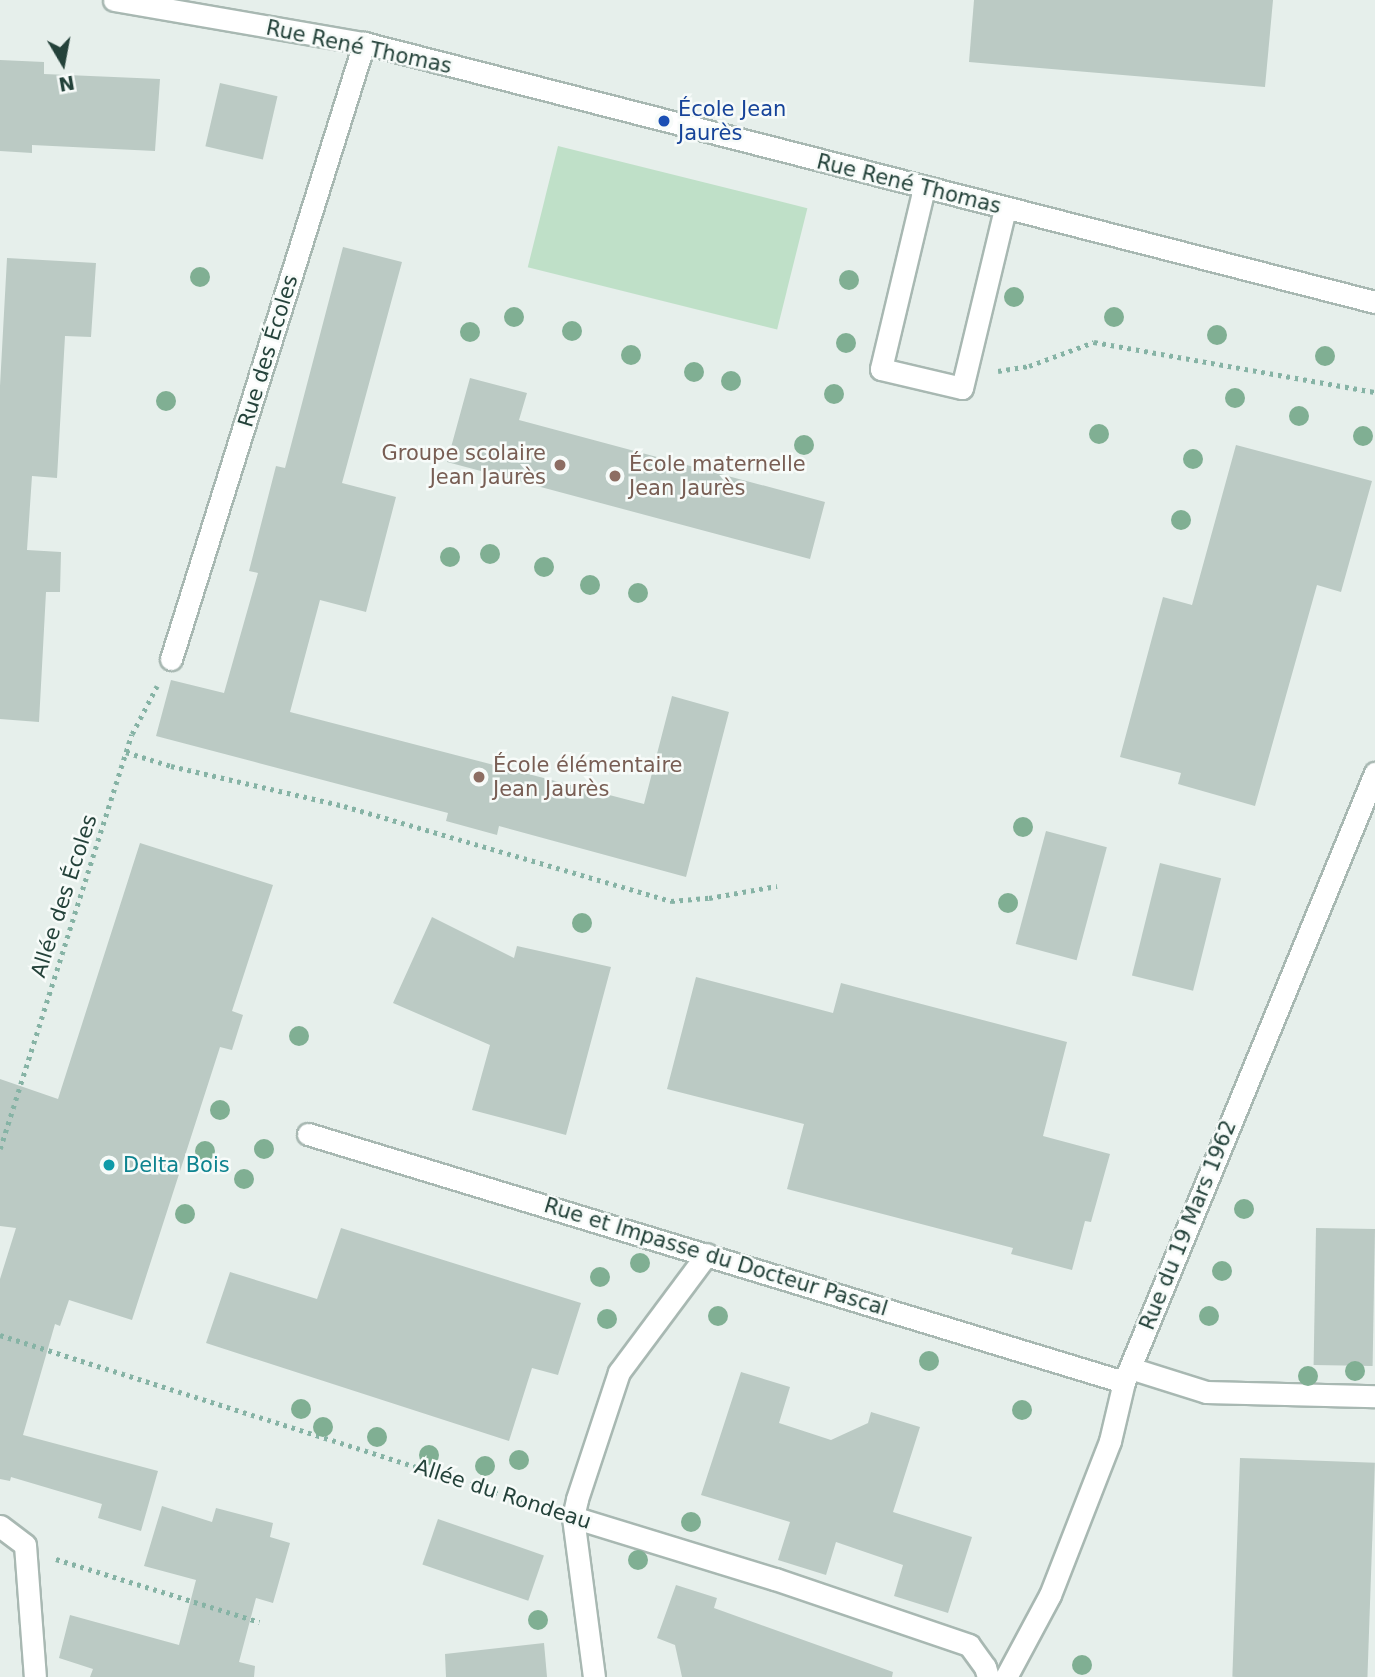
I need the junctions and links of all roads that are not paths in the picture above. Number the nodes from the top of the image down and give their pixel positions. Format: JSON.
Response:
{"nodes":[{"id":1,"x":114,"y":0,"type":"edge"},
{"id":2,"x":364,"y":43,"type":"junction"},
{"id":3,"x":924,"y":188,"type":"junction"},
{"id":4,"x":1005,"y":209,"type":"junction"},
{"id":5,"x":1375,"y":302,"type":"edge"},
{"id":6,"x":171,"y":659,"type":"road end"},
{"id":7,"x":1375,"y":773,"type":"edge"},
{"id":8,"x":309,"y":1134,"type":"dead end"},
{"id":9,"x":707,"y":1254,"type":"junction"},
{"id":10,"x":1127,"y":1375,"type":"junction"},
{"id":11,"x":1375,"y":1396,"type":"edge"},
{"id":12,"x":573,"y":1517,"type":"junction"},
{"id":13,"x":0,"y":1526,"type":"edge"},
{"id":14,"x":35,"y":1677,"type":"edge"},
{"id":15,"x":594,"y":1677,"type":"edge"},
{"id":16,"x":988,"y":1677,"type":"edge"},
{"id":17,"x":1006,"y":1677,"type":"edge"}],
"edges":[{"from":1,"to":2,"type":"street","name":"Rue René Thomas"},
{"from":2,"to":3,"type":"street","name":"Rue René Thomas"},
{"from":2,"to":6,"type":"street","name":"Rue des Écoles"},
{"from":3,"to":4,"type":"street","name":"Rue René Thomas"},
{"from":3,"to":4,"type":"street"},
{"from":4,"to":5,"type":"street","name":"Rue René Thomas"},
{"from":7,"to":10,"type":"street","name":"Rue du 19 Mars 1962"},
{"from":8,"to":9,"type":"street","name":"Rue et Impasse du Docteur Pascal"},
{"from":9,"to":10,"type":"street","name":"Rue et Impasse du Docteur Pascal"},
{"from":9,"to":12,"type":"street"},
{"from":10,"to":11,"type":"street","name":"Rue et Impasse du Docteur Pascal"},
{"from":10,"to":17,"type":"street","name":"Rue du 19 Mars 1962"},
{"from":12,"to":15,"type":"street"},
{"from":12,"to":16,"type":"street","name":"Allée du Rondeau"},
{"from":13,"to":14,"type":"street"}]}
